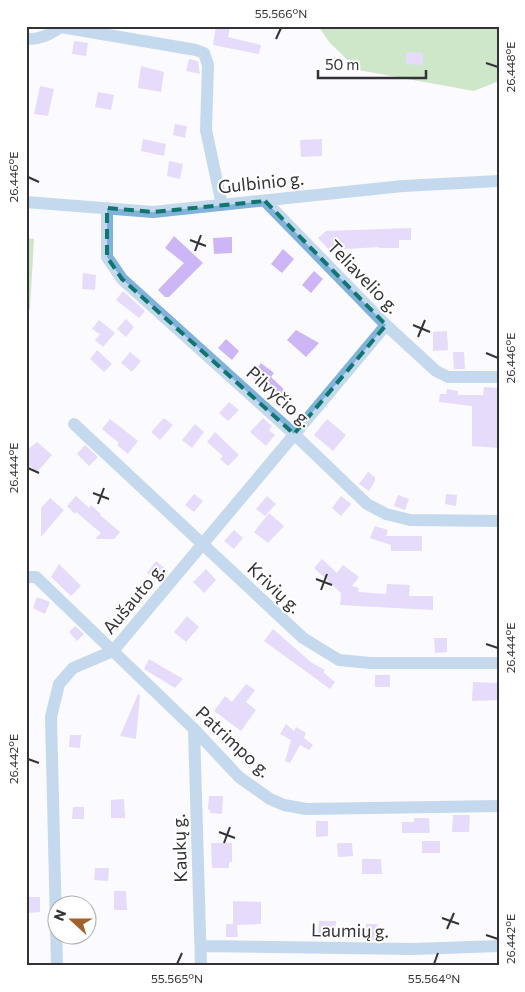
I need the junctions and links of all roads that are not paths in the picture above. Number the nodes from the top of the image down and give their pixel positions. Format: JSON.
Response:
{"nodes":[{"id":1,"x":26,"y":39,"type":"edge"},
{"id":2,"x":499,"y":181,"type":"edge"},
{"id":3,"x":265,"y":201,"type":"junction"},
{"id":4,"x":26,"y":202,"type":"edge"},
{"id":5,"x":222,"y":205,"type":"junction"},
{"id":6,"x":107,"y":208,"type":"junction"},
{"id":7,"x":386,"y":325,"type":"junction"},
{"id":8,"x":499,"y":377,"type":"edge"},
{"id":9,"x":74,"y":424,"type":"dead end"},
{"id":10,"x":294,"y":434,"type":"junction"},
{"id":11,"x":499,"y":521,"type":"edge"},
{"id":12,"x":204,"y":544,"type":"junction"},
{"id":13,"x":26,"y":577,"type":"edge"},
{"id":14,"x":113,"y":651,"type":"junction"},
{"id":15,"x":499,"y":663,"type":"edge"},
{"id":16,"x":194,"y":729,"type":"junction"},
{"id":17,"x":499,"y":806,"type":"edge"},
{"id":18,"x":202,"y":946,"type":"junction"},
{"id":19,"x":499,"y":946,"type":"edge"},
{"id":20,"x":57,"y":966,"type":"edge"},
{"id":21,"x":201,"y":966,"type":"edge"}],
"edges":[{"from":1,"to":5,"type":"street"},
{"from":2,"to":3,"type":"street","name":"Gulbinio g."},
{"from":3,"to":5,"type":"street","name":"Gulbinio g."},
{"from":3,"to":7,"type":"street","name":"Teliavelio g."},
{"from":4,"to":6,"type":"street","name":"Gulbinio g."},
{"from":5,"to":6,"type":"street","name":"Gulbinio g."},
{"from":6,"to":10,"type":"street","name":"Pilvyčio g."},
{"from":7,"to":8,"type":"street","name":"Teliavelio g."},
{"from":7,"to":10,"type":"street","name":"Aušauto g."},
{"from":9,"to":12,"type":"street","name":"Krivių g."},
{"from":10,"to":11,"type":"street","name":"Pilvyčio g."},
{"from":10,"to":12,"type":"street","name":"Aušauto g."},
{"from":12,"to":14,"type":"street","name":"Aušauto g."},
{"from":12,"to":15,"type":"street","name":"Krivių g."},
{"from":13,"to":14,"type":"street","name":"Patrimpo g."},
{"from":14,"to":16,"type":"street","name":"Patrimpo g."},
{"from":14,"to":20,"type":"street","name":"Aušauto g."},
{"from":16,"to":17,"type":"street","name":"Patrimpo g."},
{"from":16,"to":18,"type":"street","name":"Kaukų g."},
{"from":18,"to":19,"type":"street","name":"Laumių g."},
{"from":18,"to":21,"type":"street","name":"Kaukų g."}]}
